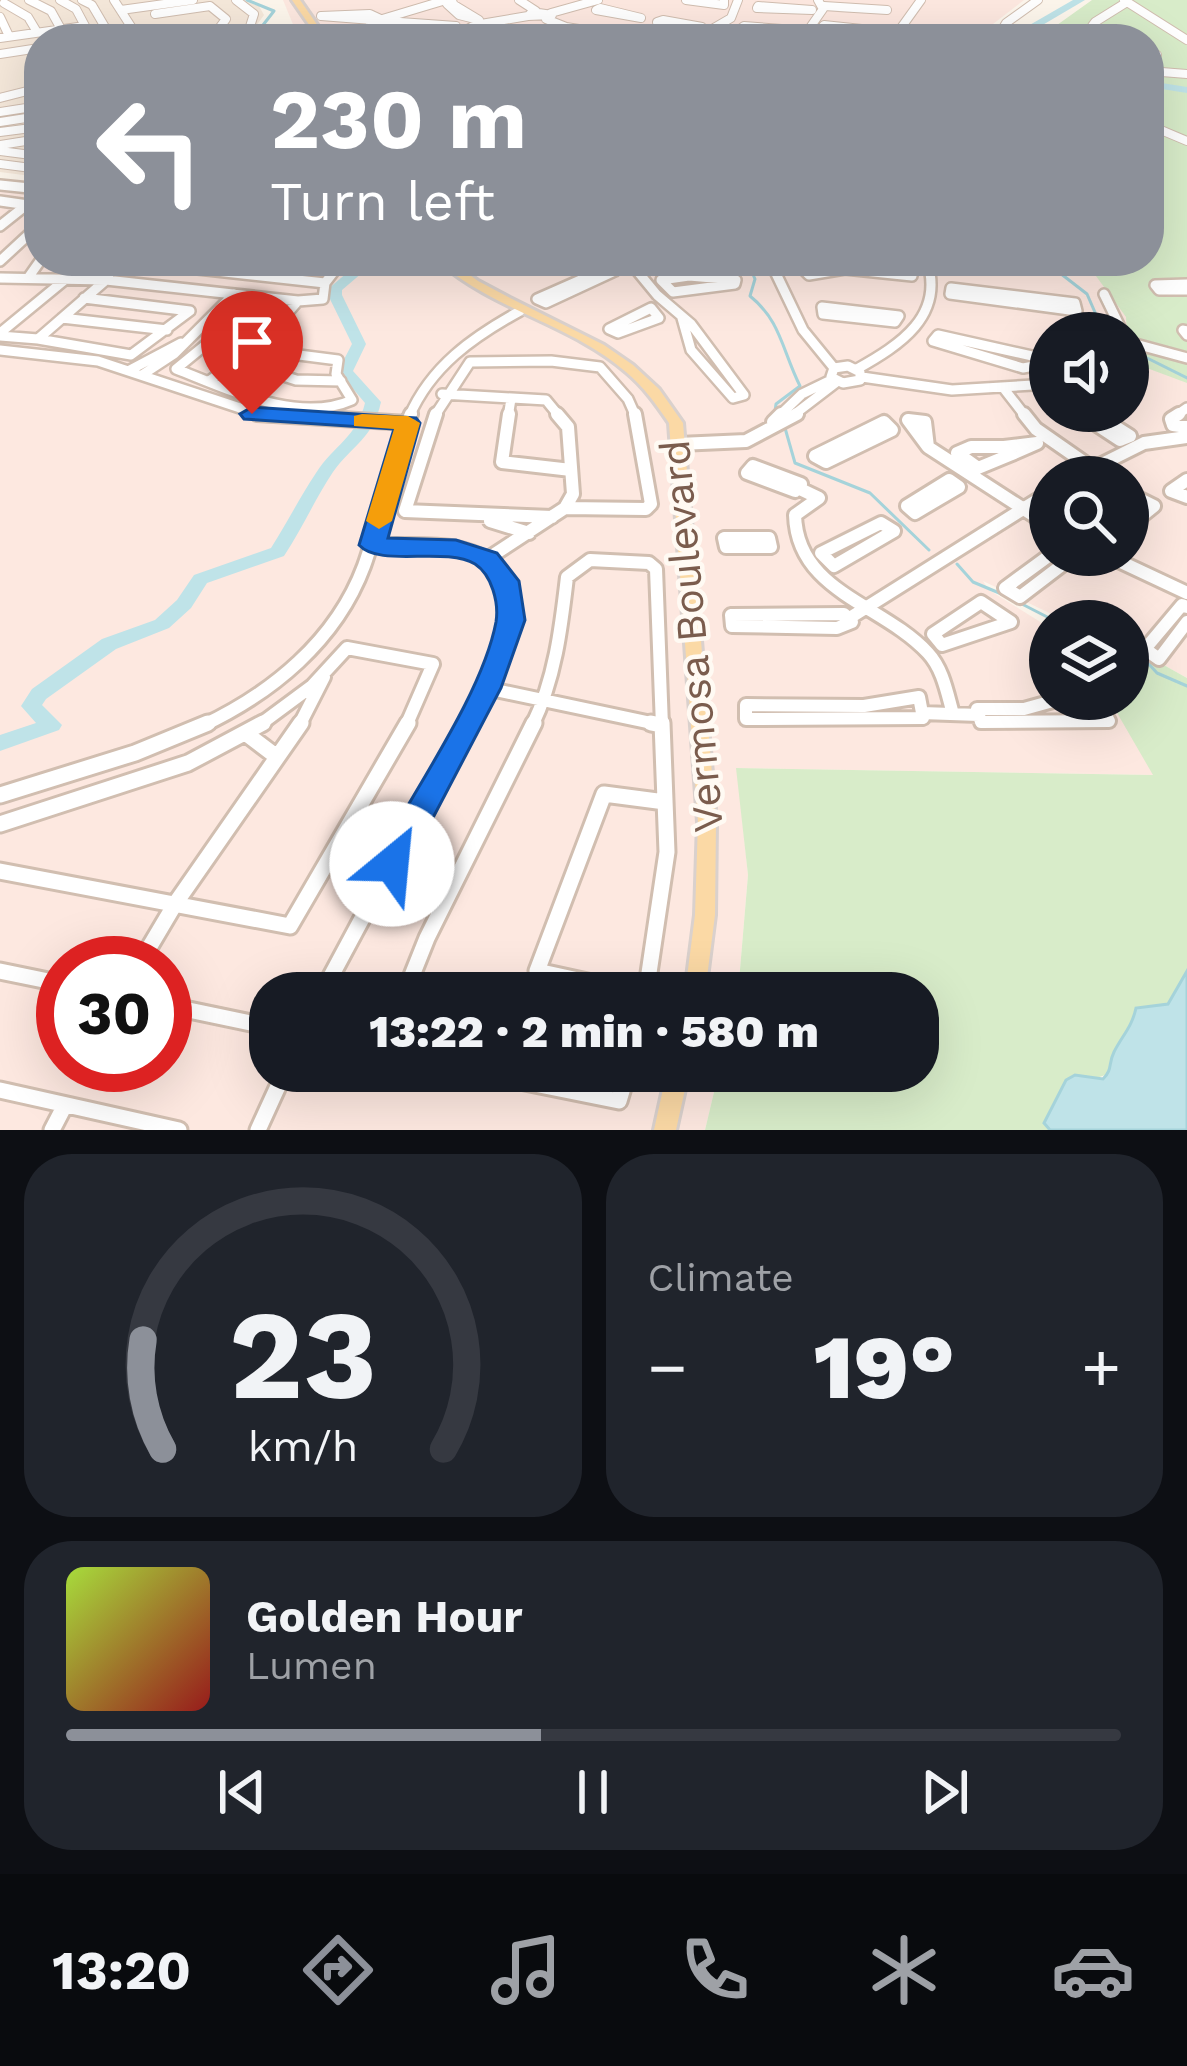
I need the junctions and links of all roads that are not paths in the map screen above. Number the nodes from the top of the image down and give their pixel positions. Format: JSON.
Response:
{"nodes":[{"id":1,"x":15,"y":0,"type":"edge"},
{"id":2,"x":29,"y":0,"type":"edge"},
{"id":3,"x":60,"y":0,"type":"edge"},
{"id":4,"x":135,"y":0,"type":"edge"},
{"id":5,"x":193,"y":0,"type":"edge"},
{"id":6,"x":236,"y":0,"type":"edge"},
{"id":7,"x":519,"y":0,"type":"edge"},
{"id":8,"x":686,"y":0,"type":"edge"},
{"id":9,"x":724,"y":0,"type":"edge"},
{"id":10,"x":738,"y":0,"type":"edge"},
{"id":11,"x":1039,"y":0,"type":"edge"},
{"id":12,"x":1125,"y":1,"type":"edge"},
{"id":13,"x":2,"y":3,"type":"edge"},
{"id":14,"x":453,"y":3,"type":"dead end"},
{"id":15,"x":93,"y":4,"type":"edge"},
{"id":16,"x":117,"y":4,"type":"edge"},
{"id":17,"x":710,"y":4,"type":"junction"},
{"id":18,"x":392,"y":5,"type":"dead end"},
{"id":19,"x":595,"y":5,"type":"edge"},
{"id":20,"x":821,"y":6,"type":"edge"},
{"id":21,"x":838,"y":7,"type":"junction"},
{"id":22,"x":152,"y":10,"type":"junction"},
{"id":23,"x":811,"y":11,"type":"junction"},
{"id":24,"x":406,"y":12,"type":"junction"},
{"id":25,"x":737,"y":12,"type":"junction"},
{"id":26,"x":532,"y":15,"type":"junction"},
{"id":27,"x":548,"y":16,"type":"junction"},
{"id":28,"x":0,"y":17,"type":"edge"},
{"id":29,"x":189,"y":18,"type":"dead end"},
{"id":30,"x":381,"y":21,"type":"junction"},
{"id":31,"x":31,"y":24,"type":"edge"},
{"id":32,"x":58,"y":24,"type":"edge"},
{"id":33,"x":84,"y":24,"type":"edge"},
{"id":34,"x":161,"y":24,"type":"edge"},
{"id":35,"x":193,"y":24,"type":"edge"},
{"id":36,"x":222,"y":24,"type":"edge"},
{"id":37,"x":250,"y":24,"type":"edge"},
{"id":38,"x":376,"y":24,"type":"edge"},
{"id":39,"x":426,"y":24,"type":"edge"},
{"id":40,"x":481,"y":24,"type":"edge"},
{"id":41,"x":499,"y":24,"type":"edge"},
{"id":42,"x":576,"y":24,"type":"edge"},
{"id":43,"x":720,"y":24,"type":"edge"},
{"id":44,"x":1005,"y":24,"type":"edge"},
{"id":45,"x":1095,"y":24,"type":"edge"},
{"id":46,"x":1162,"y":24,"type":"edge"},
{"id":47,"x":2,"y":47,"type":"edge"},
{"id":48,"x":24,"y":239,"type":"edge"},
{"id":49,"x":0,"y":262,"type":"edge"},
{"id":50,"x":109,"y":276,"type":"edge"},
{"id":51,"x":260,"y":276,"type":"edge"},
{"id":52,"x":331,"y":276,"type":"edge"},
{"id":53,"x":467,"y":276,"type":"edge"},
{"id":54,"x":583,"y":276,"type":"edge"},
{"id":55,"x":599,"y":276,"type":"edge"},
{"id":56,"x":642,"y":276,"type":"edge"},
{"id":57,"x":777,"y":276,"type":"edge"},
{"id":58,"x":931,"y":276,"type":"edge"},
{"id":59,"x":0,"y":278,"type":"edge"},
{"id":60,"x":28,"y":278,"type":"joint"},
{"id":61,"x":67,"y":278,"type":"junction"},
{"id":62,"x":106,"y":280,"type":"junction"},
{"id":63,"x":325,"y":283,"type":"junction"},
{"id":64,"x":668,"y":287,"type":"junction"},
{"id":65,"x":933,"y":289,"type":"junction"},
{"id":66,"x":653,"y":290,"type":"junction"},
{"id":67,"x":950,"y":291,"type":"junction"},
{"id":68,"x":234,"y":294,"type":"junction"},
{"id":69,"x":1104,"y":294,"type":"dead end"},
{"id":70,"x":84,"y":298,"type":"junction"},
{"id":71,"x":298,"y":302,"type":"junction"},
{"id":72,"x":253,"y":306,"type":"dead end"},
{"id":73,"x":671,"y":308,"type":"junction"},
{"id":74,"x":520,"y":311,"type":"junction"},
{"id":75,"x":1113,"y":312,"type":"edge"},
{"id":76,"x":656,"y":314,"type":"dead end"},
{"id":77,"x":243,"y":317,"type":"junction"},
{"id":78,"x":682,"y":317,"type":"junction"},
{"id":79,"x":62,"y":318,"type":"junction"},
{"id":80,"x":897,"y":319,"type":"junction"},
{"id":81,"x":282,"y":322,"type":"junction"},
{"id":82,"x":916,"y":328,"type":"junction"},
{"id":83,"x":168,"y":330,"type":"junction"},
{"id":84,"x":0,"y":334,"type":"edge"},
{"id":85,"x":38,"y":339,"type":"junction"},
{"id":86,"x":263,"y":341,"type":"junction"},
{"id":87,"x":1149,"y":348,"type":"edge"},
{"id":88,"x":0,"y":350,"type":"edge"},
{"id":89,"x":715,"y":353,"type":"junction"},
{"id":90,"x":696,"y":355,"type":"junction"},
{"id":91,"x":1187,"y":358,"type":"edge"},
{"id":92,"x":237,"y":361,"type":"junction"},
{"id":93,"x":1029,"y":366,"type":"edge"},
{"id":94,"x":136,"y":372,"type":"junction"},
{"id":95,"x":859,"y":373,"type":"junction"},
{"id":96,"x":835,"y":376,"type":"junction"},
{"id":97,"x":208,"y":381,"type":"junction"},
{"id":98,"x":341,"y":381,"type":"junction"},
{"id":99,"x":1029,"y":387,"type":"edge"},
{"id":100,"x":1005,"y":390,"type":"junction"},
{"id":101,"x":442,"y":394,"type":"junction"},
{"id":102,"x":512,"y":399,"type":"junction"},
{"id":103,"x":1187,"y":408,"type":"edge"},
{"id":104,"x":408,"y":423,"type":"junction"},
{"id":105,"x":888,"y":425,"type":"junction"},
{"id":106,"x":1185,"y":432,"type":"edge"},
{"id":107,"x":679,"y":444,"type":"junction"},
{"id":108,"x":1008,"y":451,"type":"dead end"},
{"id":109,"x":1075,"y":456,"type":"edge"},
{"id":110,"x":1110,"y":456,"type":"edge"},
{"id":111,"x":502,"y":462,"type":"junction"},
{"id":112,"x":954,"y":466,"type":"junction"},
{"id":113,"x":571,"y":470,"type":"junction"},
{"id":114,"x":487,"y":474,"type":"dead end"},
{"id":115,"x":970,"y":478,"type":"junction"},
{"id":116,"x":1187,"y":480,"type":"edge"},
{"id":117,"x":954,"y":484,"type":"dead end"},
{"id":118,"x":798,"y":488,"type":"dead end"},
{"id":119,"x":1187,"y":497,"type":"edge"},
{"id":120,"x":1029,"y":505,"type":"edge"},
{"id":121,"x":565,"y":508,"type":"junction"},
{"id":122,"x":1020,"y":510,"type":"junction"},
{"id":123,"x":1029,"y":515,"type":"edge"},
{"id":124,"x":478,"y":517,"type":"junction"},
{"id":125,"x":552,"y":517,"type":"junction"},
{"id":126,"x":529,"y":533,"type":"junction"},
{"id":127,"x":770,"y":542,"type":"dead end"},
{"id":128,"x":794,"y":543,"type":"junction"},
{"id":129,"x":372,"y":545,"type":"junction"},
{"id":130,"x":487,"y":559,"type":"junction"},
{"id":131,"x":828,"y":560,"type":"junction"},
{"id":132,"x":810,"y":566,"type":"junction"},
{"id":133,"x":1029,"y":570,"type":"edge"},
{"id":134,"x":1149,"y":575,"type":"edge"},
{"id":135,"x":1048,"y":576,"type":"edge"},
{"id":136,"x":1187,"y":593,"type":"edge"},
{"id":137,"x":1187,"y":607,"type":"edge"},
{"id":138,"x":869,"y":609,"type":"junction"},
{"id":139,"x":848,"y":619,"type":"junction"},
{"id":140,"x":1187,"y":622,"type":"edge"},
{"id":141,"x":938,"y":639,"type":"junction"},
{"id":142,"x":922,"y":646,"type":"junction"},
{"id":143,"x":325,"y":675,"type":"junction"},
{"id":144,"x":486,"y":688,"type":"junction"},
{"id":145,"x":544,"y":702,"type":"junction"},
{"id":146,"x":1029,"y":708,"type":"edge"},
{"id":147,"x":922,"y":713,"type":"junction"},
{"id":148,"x":953,"y":714,"type":"junction"},
{"id":149,"x":979,"y":715,"type":"junction"},
{"id":150,"x":1108,"y":720,"type":"edge"},
{"id":151,"x":661,"y":725,"type":"junction"},
{"id":152,"x":248,"y":735,"type":"junction"},
{"id":153,"x":277,"y":757,"type":"junction"},
{"id":154,"x":0,"y":795,"type":"edge"},
{"id":155,"x":665,"y":802,"type":"junction"},
{"id":156,"x":0,"y":824,"type":"edge"},
{"id":157,"x":0,"y":871,"type":"edge"},
{"id":158,"x":175,"y":904,"type":"junction"},
{"id":159,"x":156,"y":936,"type":"edge"},
{"id":160,"x":0,"y":971,"type":"edge"},
{"id":161,"x":333,"y":972,"type":"edge"},
{"id":162,"x":413,"y":972,"type":"edge"},
{"id":163,"x":530,"y":972,"type":"edge"},
{"id":164,"x":646,"y":972,"type":"edge"},
{"id":165,"x":698,"y":972,"type":"edge"},
{"id":166,"x":36,"y":978,"type":"edge"},
{"id":167,"x":192,"y":1011,"type":"edge"},
{"id":168,"x":249,"y":1023,"type":"edge"},
{"id":169,"x":0,"y":1090,"type":"edge"},
{"id":170,"x":275,"y":1092,"type":"edge"},
{"id":171,"x":574,"y":1092,"type":"edge"},
{"id":172,"x":622,"y":1092,"type":"edge"},
{"id":173,"x":673,"y":1092,"type":"edge"},
{"id":174,"x":65,"y":1105,"type":"junction"},
{"id":175,"x":52,"y":1130,"type":"edge"},
{"id":176,"x":179,"y":1130,"type":"edge"},
{"id":177,"x":258,"y":1130,"type":"edge"},
{"id":178,"x":664,"y":1130,"type":"edge"}],
"edges":[{"from":1,"to":13,"type":"street"},
{"from":2,"to":32,"type":"street"},
{"from":3,"to":33,"type":"street"},
{"from":4,"to":16,"type":"street"},
{"from":5,"to":22,"type":"street"},
{"from":6,"to":37,"type":"street"},
{"from":7,"to":26,"type":"street"},
{"from":8,"to":17,"type":"street"},
{"from":9,"to":17,"type":"street"},
{"from":10,"to":25,"type":"street"},
{"from":11,"to":44,"type":"street"},
{"from":12,"to":45,"type":"street"},
{"from":12,"to":46,"type":"street"},
{"from":13,"to":31,"type":"street"},
{"from":14,"to":24,"type":"street"},
{"from":15,"to":16,"type":"street"},
{"from":16,"to":22,"type":"street"},
{"from":17,"to":25,"type":"street"},
{"from":18,"to":24,"type":"street"},
{"from":19,"to":19,"type":"street"},
{"from":19,"to":27,"type":"street"},
{"from":20,"to":21,"type":"street"},
{"from":20,"to":23,"type":"street"},
{"from":21,"to":21,"type":"street"},
{"from":22,"to":34,"type":"street"},
{"from":22,"to":36,"type":"street"},
{"from":23,"to":23,"type":"street"},
{"from":24,"to":30,"type":"street"},
{"from":25,"to":43,"type":"street"},
{"from":26,"to":27,"type":"street"},
{"from":26,"to":40,"type":"street"},
{"from":26,"to":41,"type":"street"},
{"from":27,"to":42,"type":"street"},
{"from":28,"to":47,"type":"street"},
{"from":29,"to":35,"type":"street"},
{"from":30,"to":30,"type":"street"},
{"from":30,"to":38,"type":"street"},
{"from":30,"to":39,"type":"street"},
{"from":48,"to":49,"type":"street"},
{"from":50,"to":62,"type":"street"},
{"from":51,"to":63,"type":"street"},
{"from":52,"to":63,"type":"street"},
{"from":53,"to":74,"type":"main road","name":"Vermosa Boulevard"},
{"from":54,"to":55,"type":"street"},
{"from":56,"to":66,"type":"street"},
{"from":57,"to":96,"type":"street"},
{"from":58,"to":65,"type":"street"},
{"from":59,"to":60,"type":"street"},
{"from":60,"to":61,"type":"street"},
{"from":61,"to":62,"type":"street"},
{"from":61,"to":84,"type":"street"},
{"from":62,"to":68,"type":"street"},
{"from":62,"to":70,"type":"street"},
{"from":63,"to":71,"type":"street"},
{"from":64,"to":64,"type":"street"},
{"from":64,"to":66,"type":"street"},
{"from":65,"to":67,"type":"street"},
{"from":65,"to":82,"type":"street"},
{"from":66,"to":73,"type":"street"},
{"from":67,"to":67,"type":"street"},
{"from":68,"to":71,"type":"street"},
{"from":68,"to":94,"type":"street"},
{"from":69,"to":75,"type":"street"},
{"from":70,"to":79,"type":"street"},
{"from":70,"to":83,"type":"street"},
{"from":71,"to":81,"type":"street"},
{"from":72,"to":77,"type":"street"},
{"from":73,"to":76,"type":"street"},
{"from":73,"to":78,"type":"street"},
{"from":74,"to":104,"type":"street"},
{"from":74,"to":107,"type":"main road","name":"Vermosa Boulevard"},
{"from":77,"to":81,"type":"street"},
{"from":77,"to":97,"type":"street"},
{"from":78,"to":89,"type":"street"},
{"from":78,"to":90,"type":"street"},
{"from":79,"to":83,"type":"street"},
{"from":79,"to":85,"type":"street"},
{"from":80,"to":80,"type":"street"},
{"from":80,"to":82,"type":"street"},
{"from":81,"to":86,"type":"street"},
{"from":82,"to":93,"type":"street"},
{"from":82,"to":95,"type":"street"},
{"from":83,"to":85,"type":"street"},
{"from":84,"to":85,"type":"street"},
{"from":86,"to":92,"type":"street"},
{"from":86,"to":98,"type":"street"},
{"from":87,"to":91,"type":"street"},
{"from":88,"to":94,"type":"street"},
{"from":89,"to":90,"type":"street"},
{"from":89,"to":90,"type":"street"},
{"from":92,"to":97,"type":"street"},
{"from":92,"to":98,"type":"street"},
{"from":94,"to":104,"type":"street"},
{"from":95,"to":96,"type":"street"},
{"from":95,"to":100,"type":"street"},
{"from":96,"to":107,"type":"street"},
{"from":97,"to":98,"type":"street"},
{"from":99,"to":100,"type":"street"},
{"from":100,"to":109,"type":"street"},
{"from":101,"to":102,"type":"street"},
{"from":101,"to":121,"type":"street"},
{"from":101,"to":124,"type":"street"},
{"from":102,"to":111,"type":"street"},
{"from":102,"to":113,"type":"street"},
{"from":103,"to":106,"type":"street"},
{"from":104,"to":129,"type":"street"},
{"from":105,"to":105,"type":"street"},
{"from":105,"to":112,"type":"street"},
{"from":106,"to":110,"type":"street"},
{"from":107,"to":165,"type":"main road","name":"Vermosa Boulevard"},
{"from":108,"to":112,"type":"street"},
{"from":111,"to":113,"type":"street"},
{"from":111,"to":114,"type":"street"},
{"from":112,"to":115,"type":"street"},
{"from":113,"to":121,"type":"street"},
{"from":115,"to":117,"type":"street"},
{"from":115,"to":122,"type":"street"},
{"from":116,"to":119,"type":"street"},
{"from":118,"to":128,"type":"street"},
{"from":120,"to":122,"type":"street"},
{"from":121,"to":125,"type":"street"},
{"from":122,"to":123,"type":"street"},
{"from":122,"to":138,"type":"street"},
{"from":124,"to":125,"type":"street"},
{"from":124,"to":126,"type":"street"},
{"from":125,"to":126,"type":"street"},
{"from":126,"to":130,"type":"street"},
{"from":127,"to":128,"type":"street"},
{"from":128,"to":132,"type":"street"},
{"from":129,"to":130,"type":"street"},
{"from":129,"to":154,"type":"street"},
{"from":130,"to":144,"type":"street"},
{"from":131,"to":131,"type":"street"},
{"from":131,"to":132,"type":"street"},
{"from":132,"to":138,"type":"street"},
{"from":133,"to":135,"type":"street"},
{"from":134,"to":136,"type":"street"},
{"from":137,"to":140,"type":"street"},
{"from":138,"to":139,"type":"street"},
{"from":138,"to":142,"type":"street"},
{"from":139,"to":139,"type":"street"},
{"from":141,"to":141,"type":"street"},
{"from":141,"to":142,"type":"street"},
{"from":142,"to":148,"type":"street"},
{"from":143,"to":152,"type":"street"},
{"from":143,"to":153,"type":"street"},
{"from":143,"to":158,"type":"street"},
{"from":144,"to":145,"type":"street"},
{"from":144,"to":161,"type":"street"},
{"from":145,"to":151,"type":"street"},
{"from":145,"to":151,"type":"street"},
{"from":145,"to":162,"type":"street"},
{"from":146,"to":149,"type":"street"},
{"from":147,"to":147,"type":"street"},
{"from":147,"to":148,"type":"street"},
{"from":148,"to":149,"type":"street"},
{"from":149,"to":150,"type":"street"},
{"from":151,"to":155,"type":"street"},
{"from":152,"to":153,"type":"street"},
{"from":152,"to":156,"type":"street"},
{"from":153,"to":158,"type":"street"},
{"from":155,"to":163,"type":"street"},
{"from":155,"to":164,"type":"street"},
{"from":157,"to":158,"type":"street"},
{"from":158,"to":159,"type":"street"},
{"from":160,"to":166,"type":"street"},
{"from":167,"to":168,"type":"street"},
{"from":169,"to":174,"type":"street"},
{"from":170,"to":177,"type":"street"},
{"from":171,"to":172,"type":"street"},
{"from":173,"to":178,"type":"main road"},
{"from":174,"to":175,"type":"street"},
{"from":174,"to":176,"type":"street"}]}
